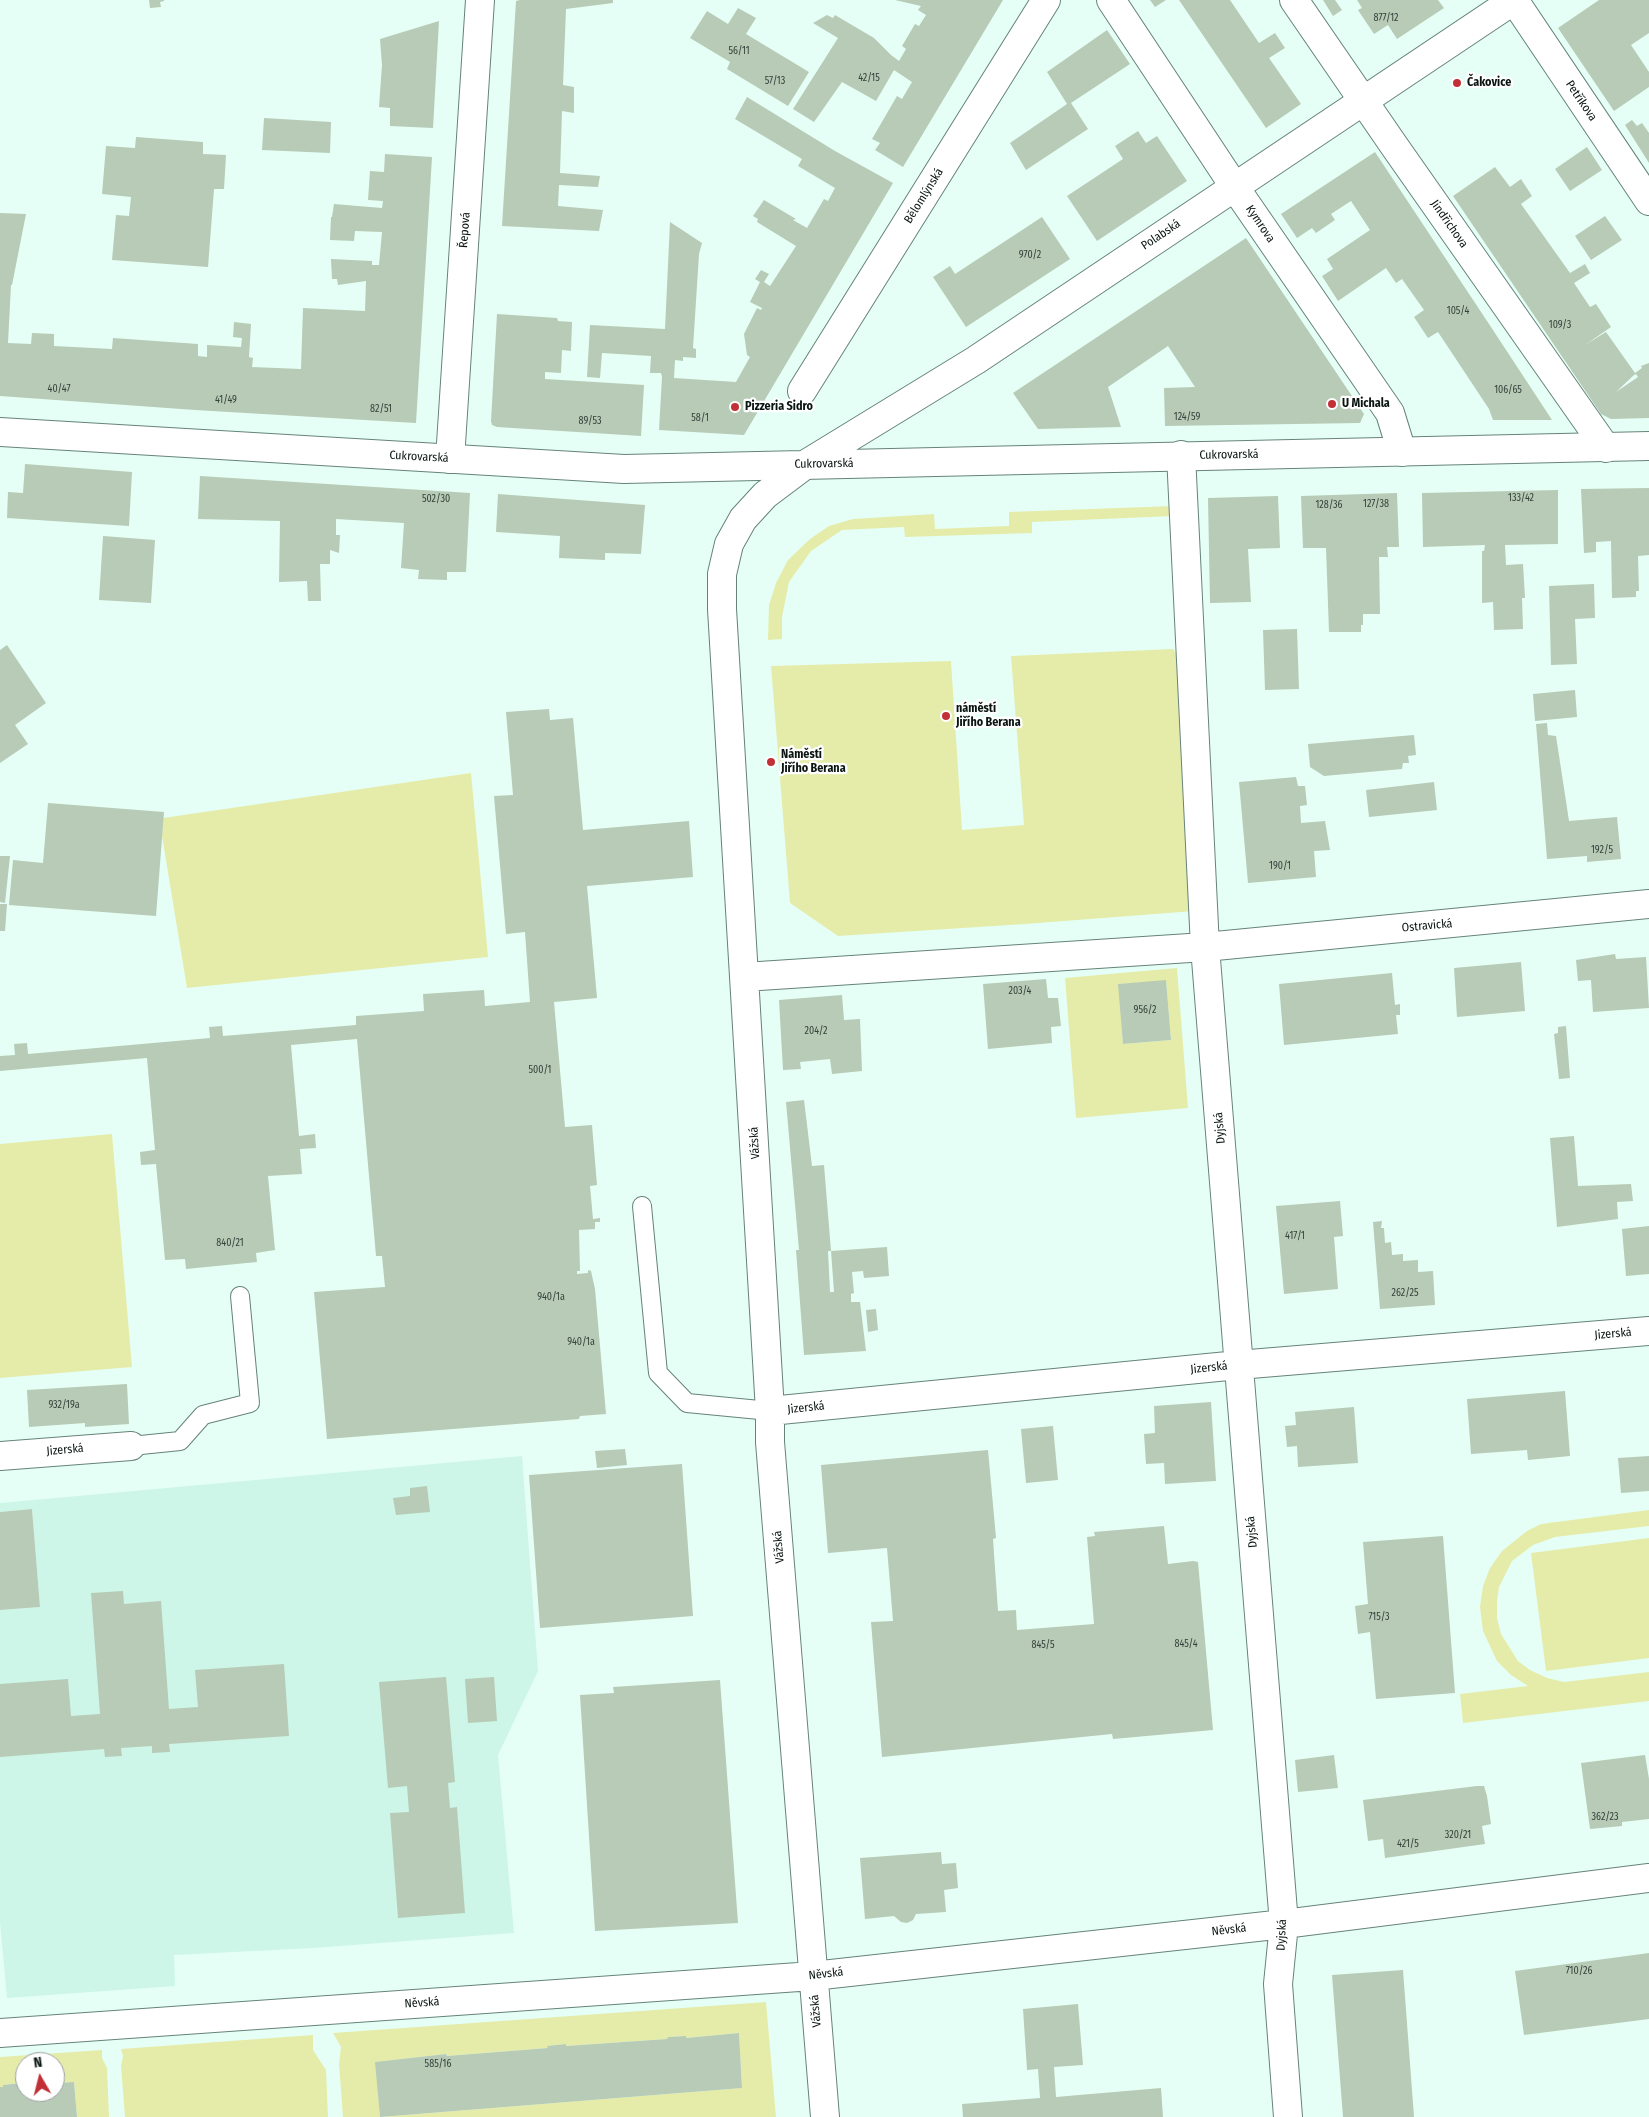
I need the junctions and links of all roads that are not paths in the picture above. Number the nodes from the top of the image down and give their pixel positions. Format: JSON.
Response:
{"nodes":[{"id":1,"x":480,"y":0,"type":"edge"},
{"id":2,"x":1046,"y":0,"type":"edge"},
{"id":3,"x":1111,"y":0,"type":"edge"},
{"id":4,"x":1294,"y":0,"type":"edge"},
{"id":5,"x":1514,"y":0,"type":"edge"},
{"id":6,"x":1362,"y":100,"type":"junction"},
{"id":7,"x":1234,"y":186,"type":"junction"},
{"id":8,"x":1649,"y":201,"type":"edge"},
{"id":9,"x":802,"y":391,"type":"dead end"},
{"id":10,"x":0,"y":432,"type":"edge"},
{"id":11,"x":1649,"y":446,"type":"edge"},
{"id":12,"x":1606,"y":448,"type":"junction"},
{"id":13,"x":1402,"y":452,"type":"junction"},
{"id":14,"x":1181,"y":455,"type":"junction"},
{"id":15,"x":450,"y":459,"type":"junction"},
{"id":16,"x":805,"y":464,"type":"junction"},
{"id":17,"x":1649,"y":904,"type":"edge"},
{"id":18,"x":1205,"y":947,"type":"junction"},
{"id":19,"x":744,"y":977,"type":"junction"},
{"id":20,"x":642,"y":1206,"type":"dead end"},
{"id":21,"x":240,"y":1296,"type":"dead end"},
{"id":22,"x":1649,"y":1332,"type":"edge"},
{"id":23,"x":1238,"y":1365,"type":"junction"},
{"id":24,"x":770,"y":1412,"type":"junction"},
{"id":25,"x":131,"y":1446,"type":"joint"},
{"id":26,"x":0,"y":1456,"type":"edge"},
{"id":27,"x":1649,"y":1878,"type":"edge"},
{"id":28,"x":1284,"y":1924,"type":"junction"},
{"id":29,"x":813,"y":1976,"type":"junction"},
{"id":30,"x":0,"y":2033,"type":"edge"},
{"id":31,"x":825,"y":2117,"type":"edge"},
{"id":32,"x":1288,"y":2117,"type":"edge"}],
"edges":[{"from":1,"to":15,"type":"street","name":"Řepová"},
{"from":2,"to":9,"type":"street","name":"Bělomlýnská"},
{"from":3,"to":7,"type":"street","name":"Kymrova"},
{"from":4,"to":6,"type":"street","name":"Jindřichova"},
{"from":5,"to":6,"type":"street","name":"Polabská"},
{"from":5,"to":8,"type":"street","name":"Petříkova"},
{"from":6,"to":7,"type":"street","name":"Polabská"},
{"from":6,"to":12,"type":"street","name":"Jindřichova"},
{"from":7,"to":13,"type":"street","name":"Kymrova"},
{"from":7,"to":16,"type":"street","name":"Polabská"},
{"from":10,"to":15,"type":"street","name":"Cukrovarská"},
{"from":11,"to":12,"type":"street","name":"Cukrovarská"},
{"from":12,"to":13,"type":"street","name":"Cukrovarská"},
{"from":13,"to":14,"type":"street","name":"Cukrovarská"},
{"from":14,"to":16,"type":"street","name":"Cukrovarská"},
{"from":14,"to":18,"type":"street"},
{"from":15,"to":16,"type":"street","name":"Cukrovarská"},
{"from":16,"to":19,"type":"street"},
{"from":17,"to":18,"type":"street","name":"Ostravická"},
{"from":18,"to":19,"type":"street"},
{"from":18,"to":23,"type":"street","name":"Dyjská"},
{"from":19,"to":24,"type":"street","name":"Vážská"},
{"from":20,"to":24,"type":"lane"},
{"from":21,"to":25,"type":"lane"},
{"from":22,"to":23,"type":"street","name":"Jizerská"},
{"from":23,"to":24,"type":"street","name":"Jizerská"},
{"from":23,"to":28,"type":"street","name":"Dyjská"},
{"from":24,"to":29,"type":"street","name":"Vážská"},
{"from":25,"to":26,"type":"street","name":"Jizerská"},
{"from":27,"to":28,"type":"street","name":"Něvská"},
{"from":28,"to":29,"type":"street","name":"Něvská"},
{"from":28,"to":32,"type":"street","name":"Dyjská"},
{"from":29,"to":30,"type":"street","name":"Něvská"},
{"from":29,"to":31,"type":"street","name":"Vážská"}]}
